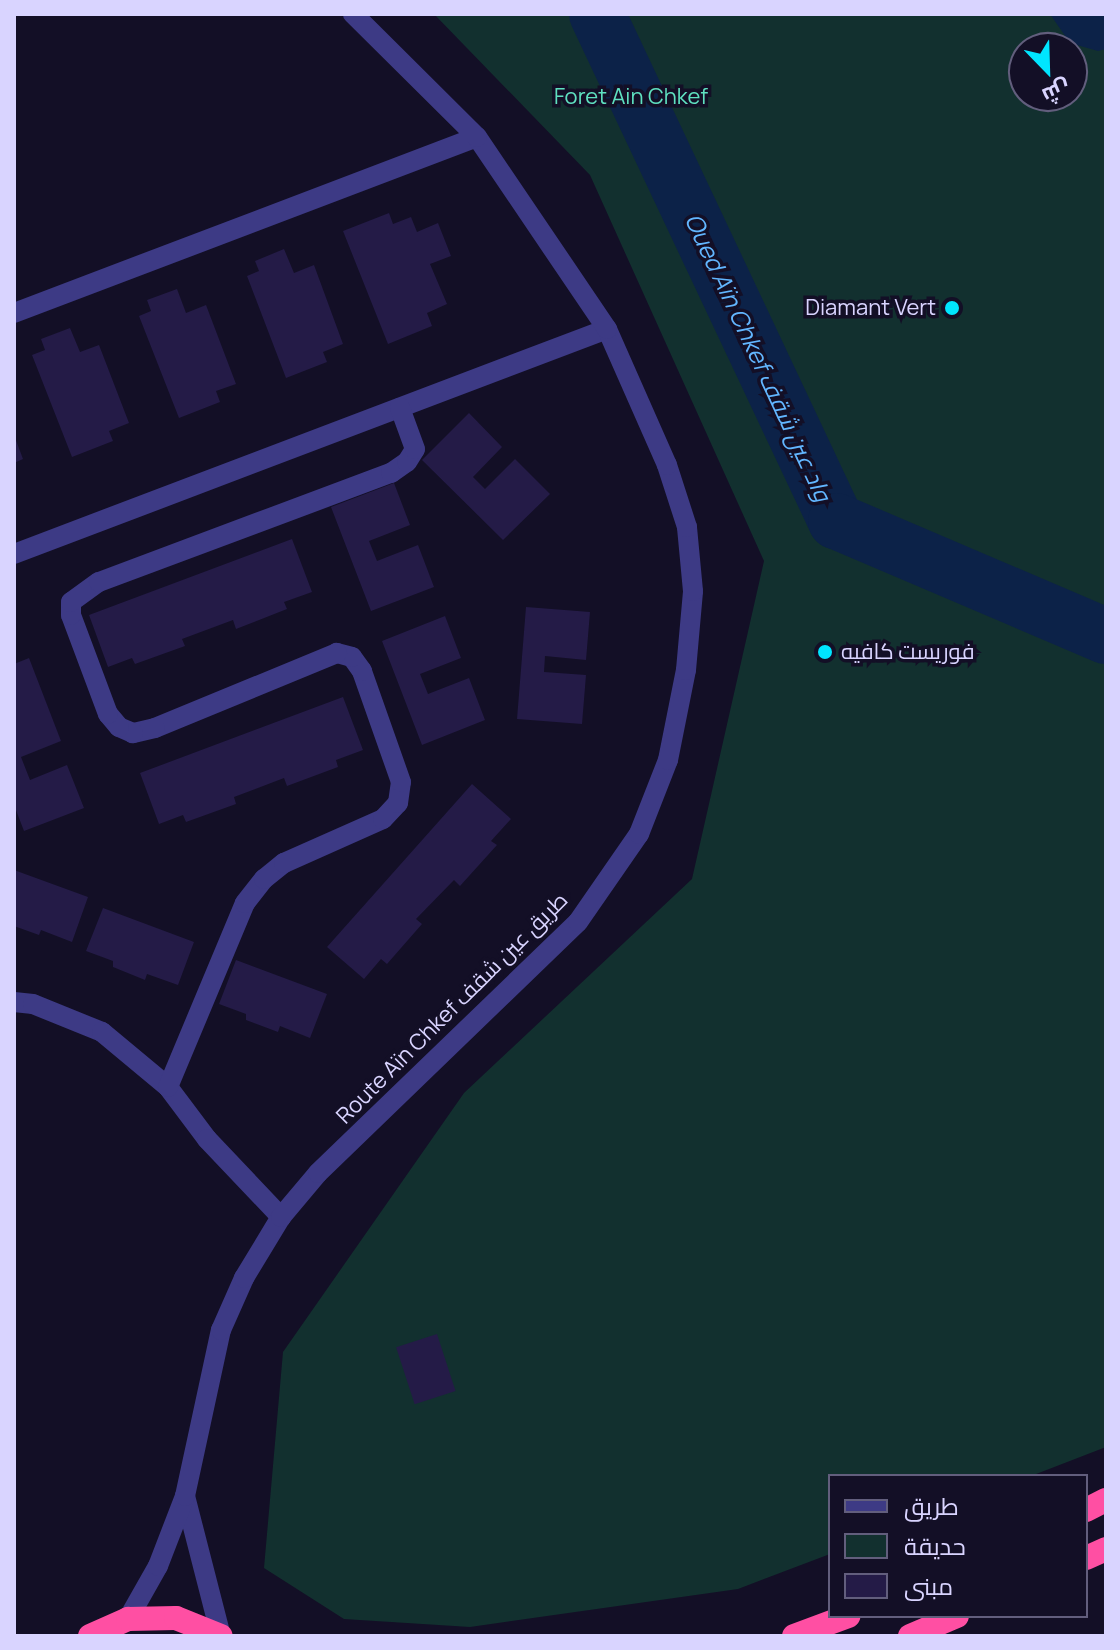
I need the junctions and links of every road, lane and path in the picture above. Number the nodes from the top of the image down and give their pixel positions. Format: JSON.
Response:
{"nodes":[{"id":1,"x":353,"y":14,"type":"edge"},
{"id":2,"x":477,"y":137,"type":"junction"},
{"id":3,"x":14,"y":313,"type":"edge"},
{"id":4,"x":607,"y":329,"type":"junction"},
{"id":5,"x":400,"y":408,"type":"junction"},
{"id":6,"x":14,"y":554,"type":"edge"},
{"id":7,"x":14,"y":1002,"type":"edge"},
{"id":8,"x":168,"y":1087,"type":"junction"},
{"id":9,"x":281,"y":1217,"type":"junction"},
{"id":10,"x":185,"y":1496,"type":"junction"},
{"id":11,"x":1106,"y":1500,"type":"edge"},
{"id":12,"x":1088,"y":1509,"type":"edge"},
{"id":13,"x":843,"y":1618,"type":"edge"},
{"id":14,"x":128,"y":1619,"type":"junction"},
{"id":15,"x":948,"y":1625,"type":"edge"},
{"id":16,"x":90,"y":1636,"type":"edge"},
{"id":17,"x":221,"y":1636,"type":"edge"},
{"id":18,"x":794,"y":1636,"type":"edge"},
{"id":19,"x":910,"y":1636,"type":"edge"}],
"edges":[{"from":1,"to":2,"type":"street","name":"Route Aïn Chkef طريق عين شقف"},
{"from":2,"to":3,"type":"street"},
{"from":2,"to":4,"type":"street","name":"Route Aïn Chkef طريق عين شقف"},
{"from":4,"to":5,"type":"street"},
{"from":4,"to":9,"type":"street","name":"Route Aïn Chkef طريق عين شقف"},
{"from":5,"to":6,"type":"street"},
{"from":5,"to":8,"type":"street"},
{"from":7,"to":8,"type":"street"},
{"from":8,"to":9,"type":"street"},
{"from":9,"to":10,"type":"street","name":"Route Aïn Chkef طريق عين شقف"},
{"from":10,"to":14,"type":"street","name":"Route Aïn Chkef طريق عين شقف"},
{"from":10,"to":17,"type":"street","name":"Route Aïn Chkef طريق عين شقف"},
{"from":11,"to":12,"type":"highway"},
{"from":13,"to":18,"type":"highway"},
{"from":14,"to":16,"type":"highway"},
{"from":14,"to":17,"type":"highway"},
{"from":15,"to":19,"type":"highway"}]}
